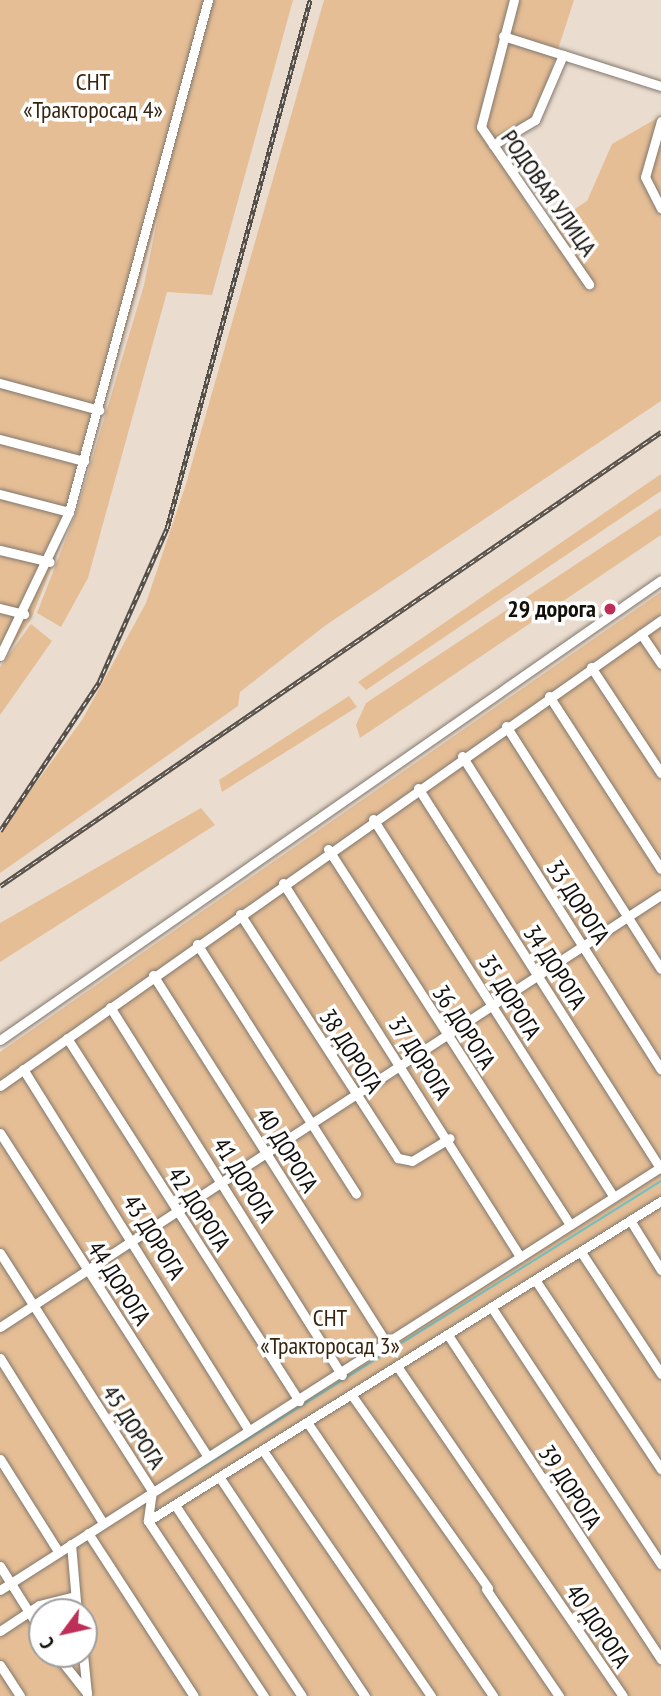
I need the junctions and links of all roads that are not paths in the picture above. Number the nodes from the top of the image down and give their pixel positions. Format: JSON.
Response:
{"nodes":[{"id":1,"x":208,"y":0,"type":"edge"},
{"id":2,"x":514,"y":0,"type":"edge"},
{"id":3,"x":503,"y":36,"type":"junction"},
{"id":4,"x":563,"y":55,"type":"junction"},
{"id":5,"x":661,"y":86,"type":"edge"},
{"id":6,"x":661,"y":121,"type":"edge"},
{"id":7,"x":493,"y":145,"type":"junction"},
{"id":8,"x":661,"y":208,"type":"edge"},
{"id":9,"x":589,"y":284,"type":"dead end"},
{"id":10,"x":0,"y":383,"type":"edge"},
{"id":11,"x":99,"y":410,"type":"junction"},
{"id":12,"x":0,"y":439,"type":"edge"},
{"id":13,"x":84,"y":461,"type":"junction"},
{"id":14,"x":0,"y":494,"type":"edge"},
{"id":15,"x":69,"y":512,"type":"junction"},
{"id":16,"x":0,"y":550,"type":"edge"},
{"id":17,"x":50,"y":562,"type":"junction"},
{"id":18,"x":661,"y":580,"type":"edge"},
{"id":19,"x":0,"y":608,"type":"edge"},
{"id":20,"x":24,"y":614,"type":"junction"},
{"id":21,"x":661,"y":620,"type":"edge"},
{"id":22,"x":641,"y":634,"type":"junction"},
{"id":23,"x":0,"y":656,"type":"edge"},
{"id":24,"x":661,"y":664,"type":"edge"},
{"id":25,"x":591,"y":667,"type":"junction"},
{"id":26,"x":549,"y":696,"type":"junction"},
{"id":27,"x":506,"y":726,"type":"junction"},
{"id":28,"x":462,"y":756,"type":"junction"},
{"id":29,"x":661,"y":773,"type":"edge"},
{"id":30,"x":418,"y":788,"type":"junction"},
{"id":31,"x":373,"y":819,"type":"junction"},
{"id":32,"x":328,"y":849,"type":"junction"},
{"id":33,"x":661,"y":869,"type":"edge"},
{"id":34,"x":283,"y":883,"type":"junction"},
{"id":35,"x":661,"y":895,"type":"edge"},
{"id":36,"x":240,"y":914,"type":"junction"},
{"id":37,"x":627,"y":916,"type":"junction"},
{"id":38,"x":197,"y":944,"type":"junction"},
{"id":39,"x":582,"y":944,"type":"junction"},
{"id":40,"x":661,"y":969,"type":"edge"},
{"id":41,"x":537,"y":974,"type":"junction"},
{"id":42,"x":153,"y":975,"type":"junction"},
{"id":43,"x":491,"y":1003,"type":"junction"},
{"id":44,"x":110,"y":1007,"type":"junction"},
{"id":45,"x":445,"y":1034,"type":"junction"},
{"id":46,"x":67,"y":1038,"type":"junction"},
{"id":47,"x":0,"y":1041,"type":"edge"},
{"id":48,"x":400,"y":1063,"type":"junction"},
{"id":49,"x":23,"y":1069,"type":"junction"},
{"id":50,"x":661,"y":1069,"type":"edge"},
{"id":51,"x":0,"y":1086,"type":"edge"},
{"id":52,"x":355,"y":1094,"type":"junction"},
{"id":53,"x":309,"y":1122,"type":"junction"},
{"id":54,"x":0,"y":1133,"type":"edge"},
{"id":55,"x":450,"y":1138,"type":"junction"},
{"id":56,"x":265,"y":1151,"type":"junction"},
{"id":57,"x":661,"y":1167,"type":"edge"},
{"id":58,"x":222,"y":1180,"type":"junction"},
{"id":59,"x":356,"y":1194,"type":"dead end"},
{"id":60,"x":614,"y":1197,"type":"junction"},
{"id":61,"x":661,"y":1200,"type":"edge"},
{"id":62,"x":177,"y":1210,"type":"junction"},
{"id":63,"x":630,"y":1220,"type":"junction"},
{"id":64,"x":569,"y":1225,"type":"junction"},
{"id":65,"x":133,"y":1239,"type":"junction"},
{"id":66,"x":581,"y":1251,"type":"junction"},
{"id":67,"x":0,"y":1252,"type":"edge"},
{"id":68,"x":520,"y":1257,"type":"junction"},
{"id":69,"x":86,"y":1268,"type":"junction"},
{"id":70,"x":661,"y":1270,"type":"edge"},
{"id":71,"x":536,"y":1281,"type":"junction"},
{"id":72,"x":33,"y":1304,"type":"junction"},
{"id":73,"x":492,"y":1308,"type":"junction"},
{"id":74,"x":0,"y":1327,"type":"edge"},
{"id":75,"x":448,"y":1335,"type":"junction"},
{"id":76,"x":387,"y":1346,"type":"junction"},
{"id":77,"x":0,"y":1358,"type":"edge"},
{"id":78,"x":399,"y":1369,"type":"junction"},
{"id":79,"x":661,"y":1374,"type":"edge"},
{"id":80,"x":342,"y":1375,"type":"junction"},
{"id":81,"x":353,"y":1397,"type":"junction"},
{"id":82,"x":299,"y":1401,"type":"junction"},
{"id":83,"x":309,"y":1425,"type":"junction"},
{"id":84,"x":248,"y":1429,"type":"junction"},
{"id":85,"x":264,"y":1452,"type":"junction"},
{"id":86,"x":206,"y":1454,"type":"junction"},
{"id":87,"x":0,"y":1459,"type":"edge"},
{"id":88,"x":661,"y":1469,"type":"edge"},
{"id":89,"x":220,"y":1478,"type":"junction"},
{"id":90,"x":152,"y":1491,"type":"junction"},
{"id":91,"x":176,"y":1504,"type":"junction"},
{"id":92,"x":148,"y":1521,"type":"junction"},
{"id":93,"x":103,"y":1523,"type":"junction"},
{"id":94,"x":88,"y":1533,"type":"junction"},
{"id":95,"x":71,"y":1544,"type":"junction"},
{"id":96,"x":58,"y":1551,"type":"junction"},
{"id":97,"x":661,"y":1564,"type":"edge"},
{"id":98,"x":0,"y":1566,"type":"edge"},
{"id":99,"x":10,"y":1583,"type":"junction"},
{"id":100,"x":0,"y":1590,"type":"edge"},
{"id":101,"x":75,"y":1596,"type":"joint"},
{"id":102,"x":69,"y":1598,"type":"edge"},
{"id":103,"x":28,"y":1610,"type":"edge"},
{"id":104,"x":28,"y":1613,"type":"edge"},
{"id":105,"x":0,"y":1631,"type":"edge"},
{"id":106,"x":661,"y":1659,"type":"edge"},
{"id":107,"x":0,"y":1665,"type":"edge"},
{"id":108,"x":67,"y":1668,"type":"edge"},
{"id":109,"x":84,"y":1668,"type":"edge"},
{"id":110,"x":87,"y":1695,"type":"edge"},
{"id":111,"x":20,"y":1696,"type":"edge"},
{"id":112,"x":194,"y":1696,"type":"edge"},
{"id":113,"x":264,"y":1696,"type":"edge"},
{"id":114,"x":302,"y":1696,"type":"edge"},
{"id":115,"x":365,"y":1696,"type":"edge"},
{"id":116,"x":430,"y":1696,"type":"edge"},
{"id":117,"x":493,"y":1696,"type":"edge"},
{"id":118,"x":559,"y":1696,"type":"edge"},
{"id":119,"x":623,"y":1696,"type":"edge"}],
"edges":[{"from":1,"to":11,"type":"street"},
{"from":2,"to":3,"type":"street","name":"РОДОВАЯ УЛИЦА"},
{"from":3,"to":4,"type":"street"},
{"from":3,"to":7,"type":"street","name":"РОДОВАЯ УЛИЦА"},
{"from":4,"to":5,"type":"street"},
{"from":4,"to":7,"type":"street"},
{"from":6,"to":8,"type":"street"},
{"from":7,"to":9,"type":"street","name":"РОДОВАЯ УЛИЦА"},
{"from":10,"to":11,"type":"street"},
{"from":11,"to":13,"type":"street"},
{"from":12,"to":13,"type":"street"},
{"from":13,"to":15,"type":"street"},
{"from":14,"to":15,"type":"street"},
{"from":15,"to":17,"type":"street"},
{"from":16,"to":17,"type":"street"},
{"from":17,"to":20,"type":"street"},
{"from":18,"to":47,"type":"street"},
{"from":19,"to":20,"type":"street"},
{"from":20,"to":23,"type":"street"},
{"from":21,"to":22,"type":"street"},
{"from":22,"to":24,"type":"street"},
{"from":22,"to":25,"type":"street"},
{"from":25,"to":26,"type":"street"},
{"from":25,"to":29,"type":"street"},
{"from":26,"to":27,"type":"street"},
{"from":26,"to":33,"type":"street"},
{"from":27,"to":28,"type":"street"},
{"from":27,"to":37,"type":"street"},
{"from":28,"to":30,"type":"street"},
{"from":28,"to":39,"type":"street","name":"33 ДОРОГА"},
{"from":30,"to":31,"type":"street"},
{"from":30,"to":41,"type":"street","name":"34 ДОРОГА"},
{"from":31,"to":32,"type":"street"},
{"from":31,"to":43,"type":"street","name":"35 ДОРОГА"},
{"from":32,"to":34,"type":"street"},
{"from":32,"to":45,"type":"street","name":"36 ДОРОГА"},
{"from":34,"to":36,"type":"street"},
{"from":34,"to":48,"type":"street","name":"37 ДОРОГА"},
{"from":35,"to":37,"type":"street"},
{"from":36,"to":38,"type":"street"},
{"from":36,"to":52,"type":"street","name":"38 ДОРОГА"},
{"from":37,"to":39,"type":"street"},
{"from":37,"to":40,"type":"street"},
{"from":38,"to":42,"type":"street"},
{"from":38,"to":53,"type":"street"},
{"from":39,"to":41,"type":"street"},
{"from":39,"to":50,"type":"street","name":"33 ДОРОГА"},
{"from":41,"to":43,"type":"street"},
{"from":41,"to":57,"type":"street","name":"34 ДОРОГА"},
{"from":42,"to":44,"type":"street"},
{"from":42,"to":56,"type":"street","name":"40 ДОРОГА"},
{"from":43,"to":45,"type":"street"},
{"from":43,"to":60,"type":"street","name":"35 ДОРОГА"},
{"from":44,"to":46,"type":"street"},
{"from":44,"to":58,"type":"street","name":"41 ДОРОГА"},
{"from":45,"to":48,"type":"street"},
{"from":45,"to":64,"type":"street","name":"36 ДОРОГА"},
{"from":46,"to":49,"type":"street"},
{"from":46,"to":62,"type":"street","name":"42 ДОРОГА"},
{"from":48,"to":52,"type":"street"},
{"from":48,"to":55,"type":"street","name":"37 ДОРОГА"},
{"from":49,"to":51,"type":"street"},
{"from":49,"to":65,"type":"street","name":"43 ДОРОГА"},
{"from":52,"to":53,"type":"street"},
{"from":52,"to":55,"type":"street","name":"38 ДОРОГА"},
{"from":53,"to":56,"type":"street"},
{"from":53,"to":59,"type":"street"},
{"from":54,"to":69,"type":"street","name":"44 ДОРОГА"},
{"from":55,"to":68,"type":"street","name":"37 ДОРОГА"},
{"from":56,"to":58,"type":"street"},
{"from":56,"to":76,"type":"street","name":"40 ДОРОГА"},
{"from":57,"to":60,"type":"street"},
{"from":58,"to":62,"type":"street"},
{"from":58,"to":80,"type":"street","name":"41 ДОРОГА"},
{"from":60,"to":64,"type":"street"},
{"from":61,"to":63,"type":"street"},
{"from":62,"to":65,"type":"street"},
{"from":62,"to":82,"type":"street","name":"42 ДОРОГА"},
{"from":63,"to":66,"type":"street"},
{"from":63,"to":70,"type":"street"},
{"from":64,"to":68,"type":"street"},
{"from":65,"to":69,"type":"street"},
{"from":65,"to":84,"type":"street","name":"43 ДОРОГА"},
{"from":66,"to":71,"type":"street"},
{"from":66,"to":79,"type":"street"},
{"from":67,"to":72,"type":"street","name":"45 ДОРОГА"},
{"from":68,"to":76,"type":"street"},
{"from":69,"to":72,"type":"street"},
{"from":69,"to":86,"type":"street","name":"44 ДОРОГА"},
{"from":71,"to":73,"type":"street"},
{"from":71,"to":88,"type":"street"},
{"from":72,"to":74,"type":"street"},
{"from":72,"to":90,"type":"street","name":"45 ДОРОГА"},
{"from":73,"to":75,"type":"street"},
{"from":73,"to":97,"type":"street"},
{"from":75,"to":78,"type":"street"},
{"from":75,"to":106,"type":"street","name":"39 ДОРОГА"},
{"from":76,"to":80,"type":"street"},
{"from":77,"to":93,"type":"street"},
{"from":78,"to":81,"type":"street"},
{"from":78,"to":119,"type":"street","name":"40 ДОРОГА"},
{"from":80,"to":82,"type":"street"},
{"from":81,"to":83,"type":"street"},
{"from":81,"to":118,"type":"street"},
{"from":82,"to":84,"type":"street"},
{"from":83,"to":85,"type":"street"},
{"from":83,"to":117,"type":"street"},
{"from":84,"to":86,"type":"street"},
{"from":85,"to":89,"type":"street"},
{"from":85,"to":116,"type":"street"},
{"from":86,"to":90,"type":"street"},
{"from":87,"to":96,"type":"street"},
{"from":89,"to":91,"type":"street"},
{"from":89,"to":115,"type":"street"},
{"from":90,"to":92,"type":"street","name":"45 ДОРОГА"},
{"from":90,"to":93,"type":"street"},
{"from":91,"to":92,"type":"street"},
{"from":91,"to":114,"type":"street"},
{"from":92,"to":113,"type":"street"},
{"from":93,"to":94,"type":"street"},
{"from":94,"to":95,"type":"street"},
{"from":94,"to":112,"type":"street"},
{"from":95,"to":96,"type":"street"},
{"from":95,"to":101,"type":"street"},
{"from":96,"to":99,"type":"street"},
{"from":98,"to":99,"type":"street"},
{"from":99,"to":100,"type":"street"},
{"from":99,"to":103,"type":"street"},
{"from":101,"to":102,"type":"street"},
{"from":104,"to":105,"type":"street"},
{"from":107,"to":111,"type":"street"},
{"from":108,"to":110,"type":"street"},
{"from":109,"to":110,"type":"street"}]}
